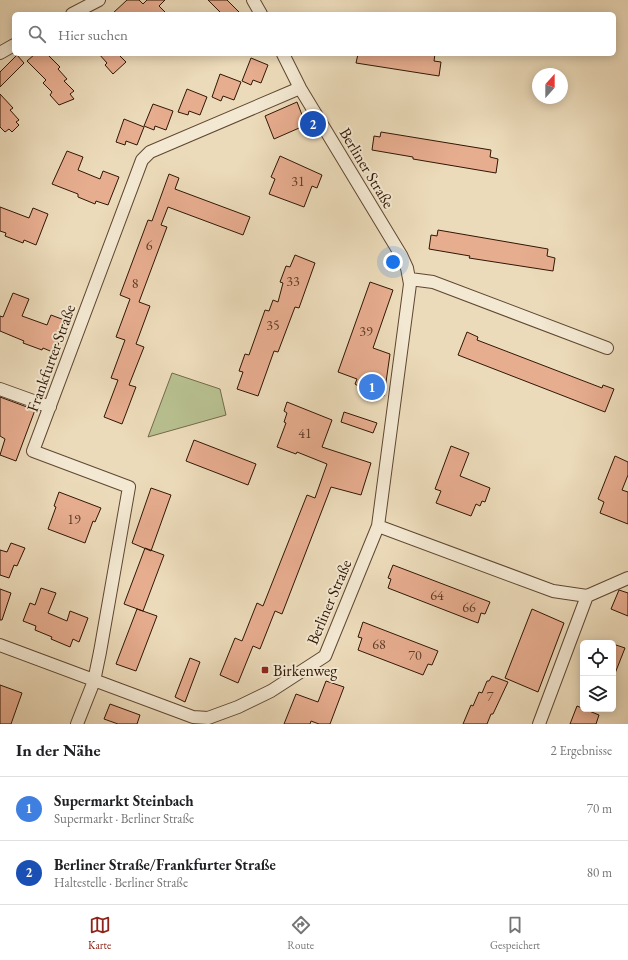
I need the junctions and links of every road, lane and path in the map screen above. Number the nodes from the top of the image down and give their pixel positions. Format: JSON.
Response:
{"nodes":[{"id":1,"x":99,"y":0,"type":"edge"},
{"id":2,"x":253,"y":0,"type":"edge"},
{"id":3,"x":76,"y":12,"type":"edge"},
{"id":4,"x":260,"y":12,"type":"edge"},
{"id":5,"x":12,"y":46,"type":"edge"},
{"id":6,"x":0,"y":53,"type":"edge"},
{"id":7,"x":284,"y":56,"type":"edge"},
{"id":8,"x":300,"y":88,"type":"junction"},
{"id":9,"x":410,"y":279,"type":"junction"},
{"id":10,"x":607,"y":348,"type":"dead end"},
{"id":11,"x":0,"y":389,"type":"edge"},
{"id":12,"x":50,"y":407,"type":"junction"},
{"id":13,"x":378,"y":526,"type":"junction"},
{"id":14,"x":628,"y":578,"type":"edge"},
{"id":15,"x":587,"y":596,"type":"junction"},
{"id":16,"x":0,"y":645,"type":"edge"},
{"id":17,"x":94,"y":681,"type":"junction"},
{"id":18,"x":78,"y":724,"type":"edge"},
{"id":19,"x":539,"y":724,"type":"edge"}],
"edges":[{"from":1,"to":3,"type":"street"},
{"from":2,"to":4,"type":"street"},
{"from":5,"to":6,"type":"street"},
{"from":7,"to":8,"type":"street","name":"Berliner Straße"},
{"from":8,"to":9,"type":"street","name":"Berliner Straße"},
{"from":8,"to":12,"type":"street","name":"Frankfurter Straße"},
{"from":9,"to":10,"type":"street"},
{"from":9,"to":13,"type":"street","name":"Berliner Straße"},
{"from":11,"to":12,"type":"street"},
{"from":12,"to":17,"type":"street","name":"Frankfurter Straße"},
{"from":13,"to":15,"type":"street"},
{"from":13,"to":17,"type":"street","name":"Berliner Straße"},
{"from":14,"to":15,"type":"street"},
{"from":15,"to":19,"type":"street"},
{"from":16,"to":17,"type":"street","name":"Berliner Straße"},
{"from":17,"to":18,"type":"street"}]}
